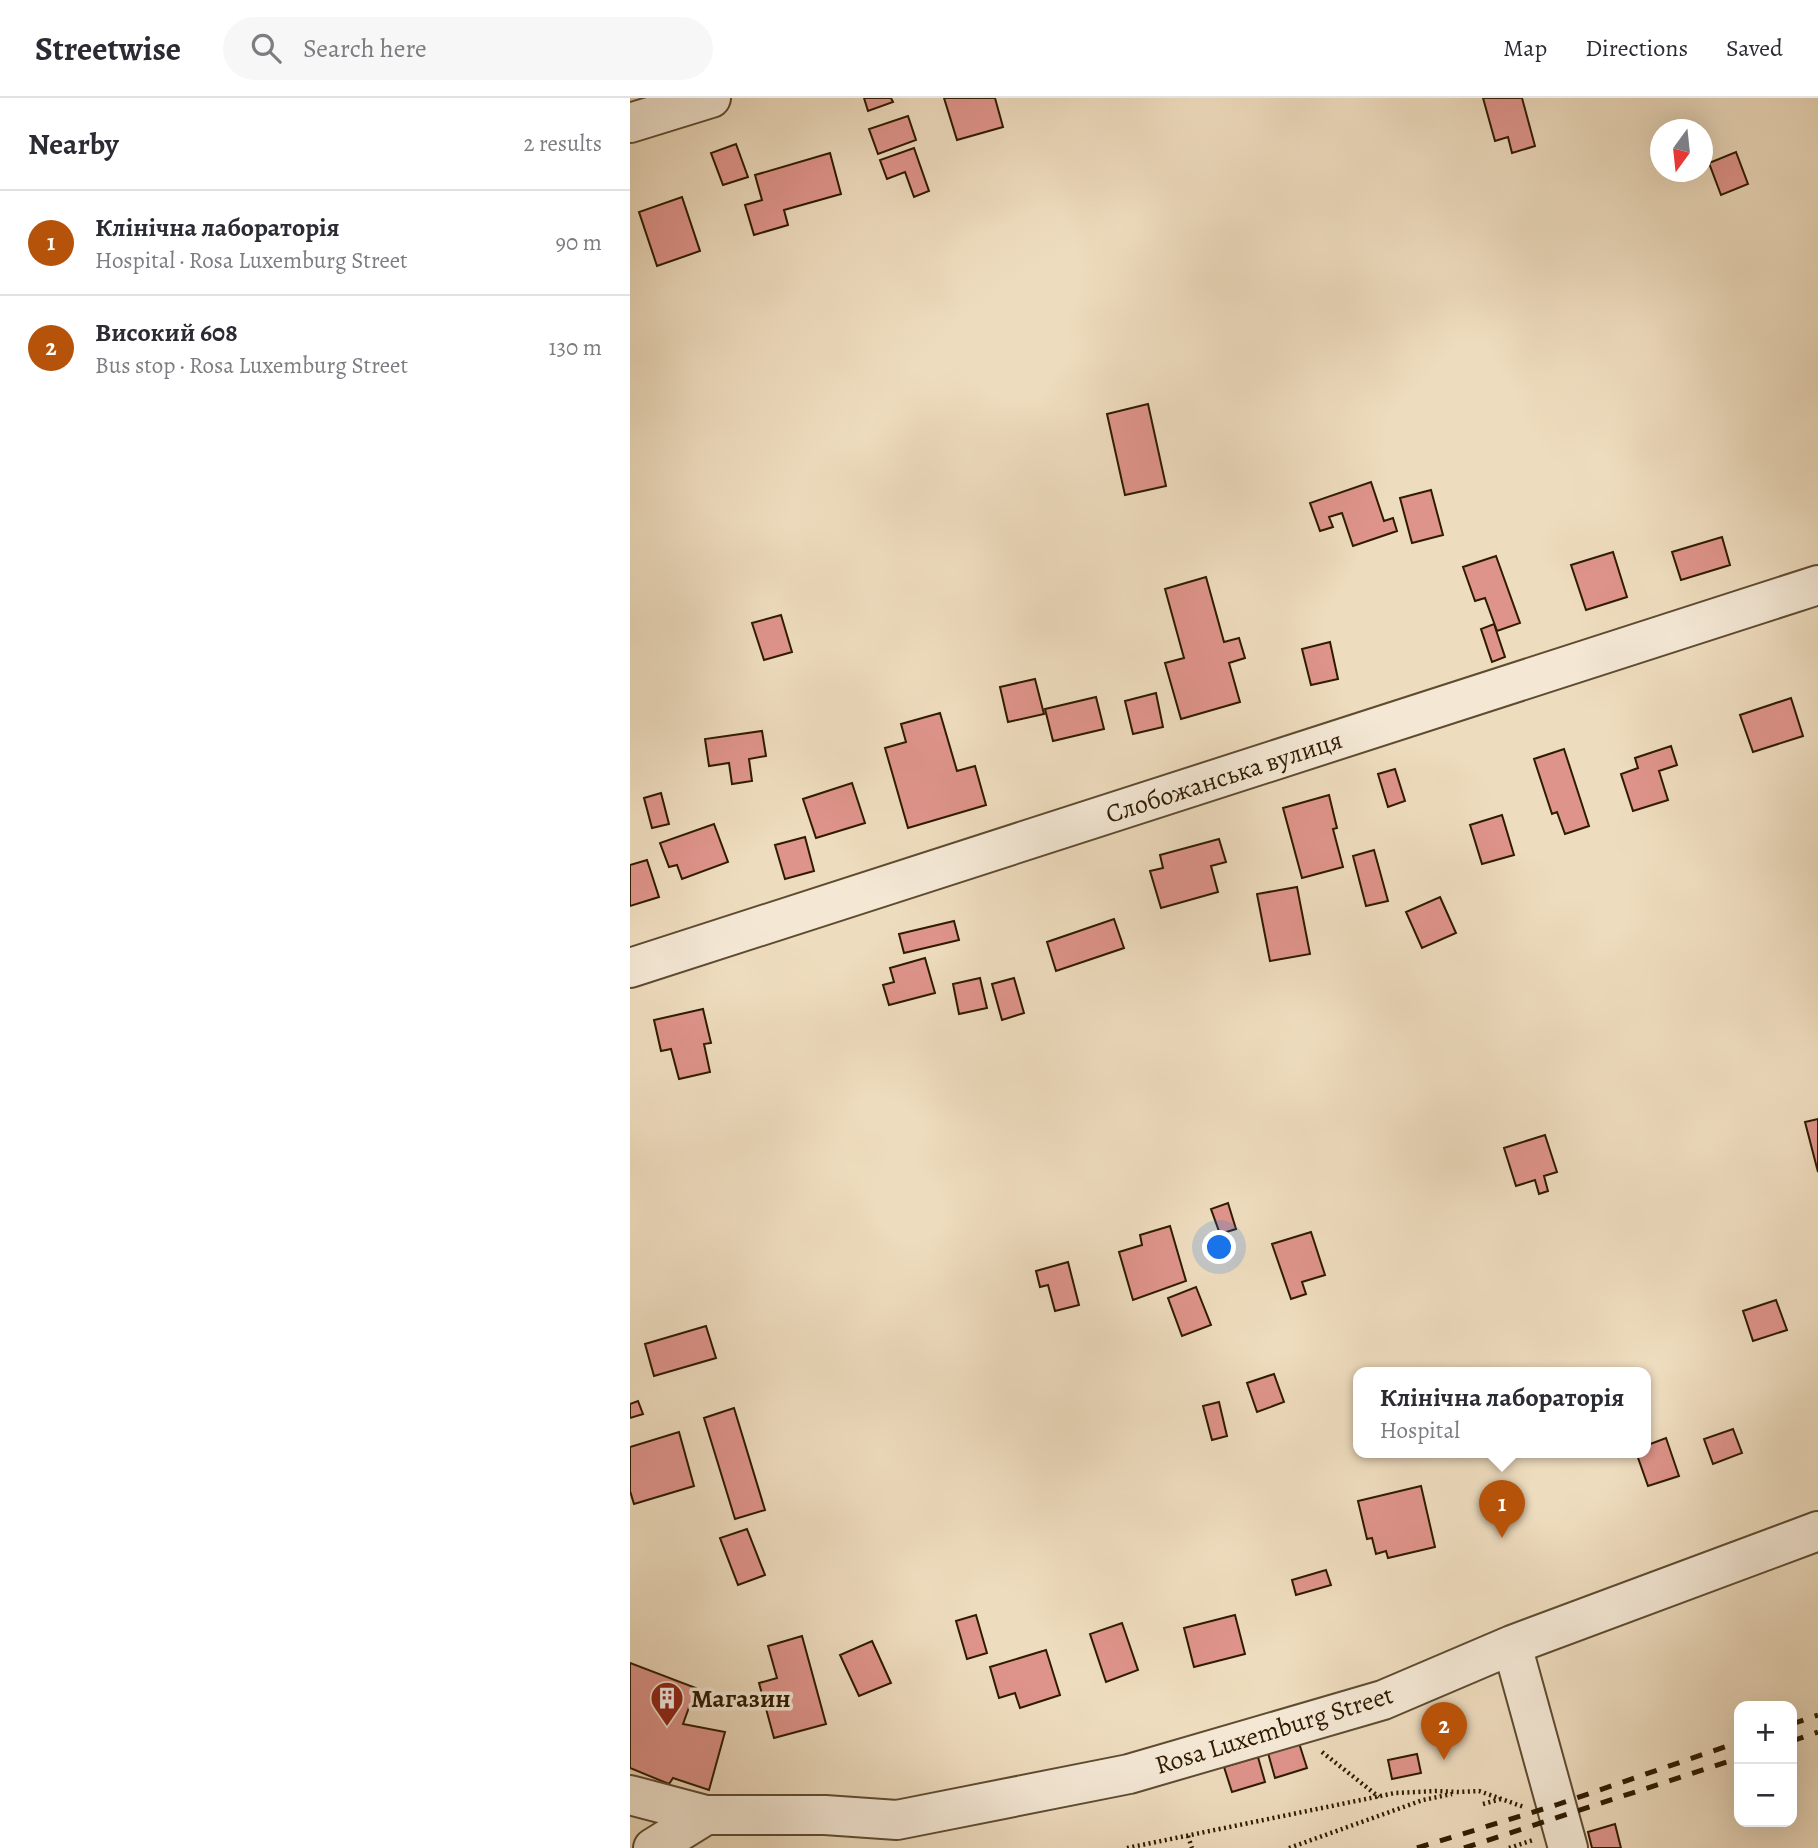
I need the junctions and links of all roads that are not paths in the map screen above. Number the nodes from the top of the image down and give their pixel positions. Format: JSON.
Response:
{"nodes":[{"id":1,"x":711,"y":98,"type":"edge"},
{"id":2,"x":630,"y":123,"type":"edge"},
{"id":3,"x":1818,"y":585,"type":"edge"},
{"id":4,"x":630,"y":968,"type":"edge"},
{"id":5,"x":1818,"y":1531,"type":"edge"},
{"id":6,"x":1512,"y":1645,"type":"junction"},
{"id":7,"x":630,"y":1795,"type":"edge"},
{"id":8,"x":706,"y":1815,"type":"junction"},
{"id":9,"x":1554,"y":1843,"type":"edge"},
{"id":10,"x":653,"y":1848,"type":"edge"}],
"edges":[{"from":1,"to":2,"type":"street"},
{"from":3,"to":4,"type":"street","name":"Слобожанська вулиця"},
{"from":5,"to":6,"type":"street","name":"Rosa Luxemburg Street"},
{"from":6,"to":8,"type":"street","name":"Rosa Luxemburg Street"},
{"from":6,"to":9,"type":"street"},
{"from":7,"to":8,"type":"street","name":"Rosa Luxemburg Street"},
{"from":8,"to":10,"type":"street"}]}
